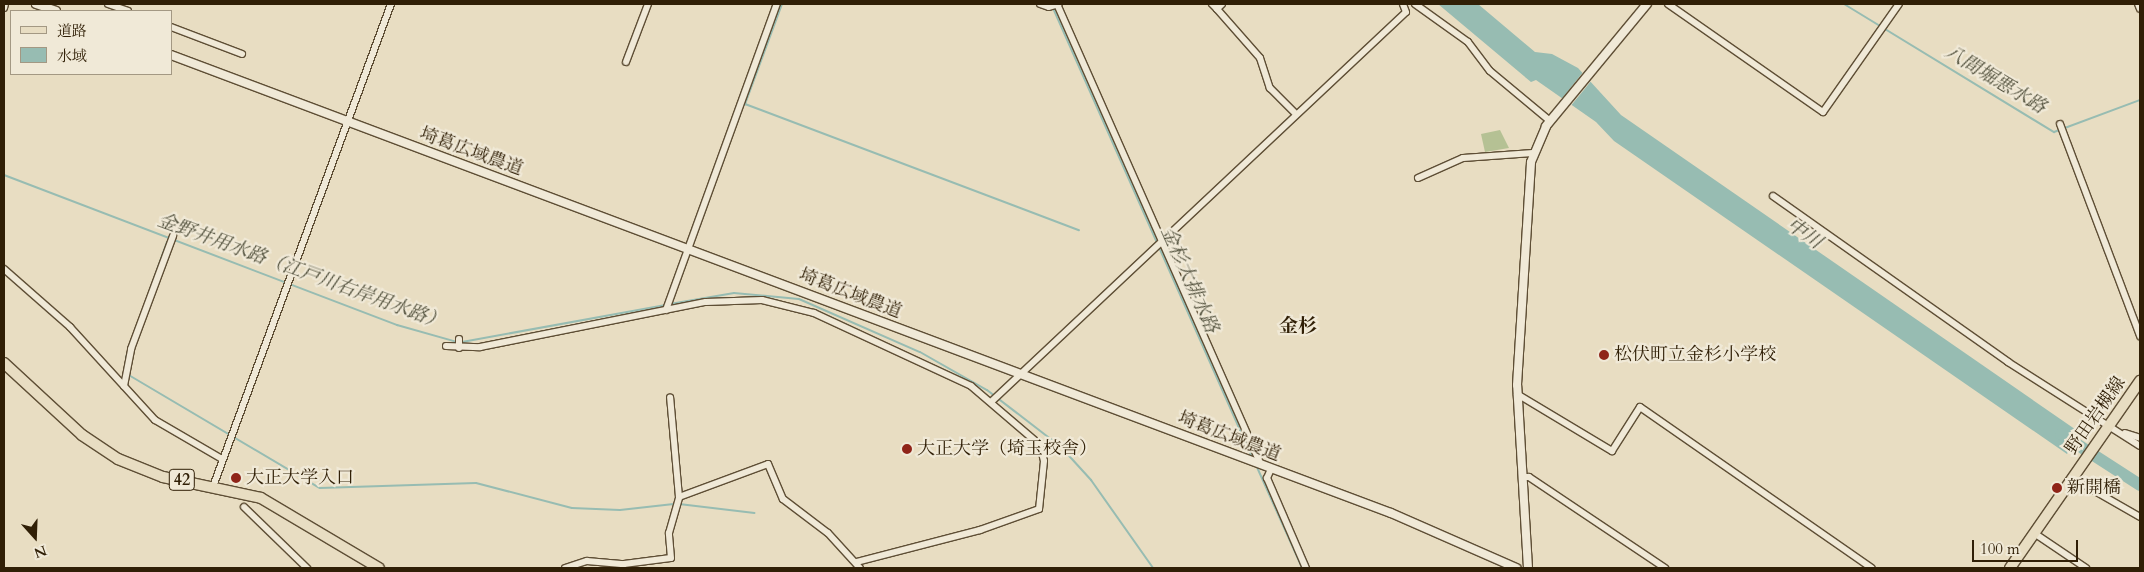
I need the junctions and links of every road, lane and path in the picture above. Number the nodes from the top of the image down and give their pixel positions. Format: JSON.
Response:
{"nodes":[{"id":1,"x":5,"y":4,"type":"edge"},
{"id":2,"x":36,"y":4,"type":"edge"},
{"id":3,"x":108,"y":4,"type":"edge"},
{"id":4,"x":391,"y":4,"type":"edge"},
{"id":5,"x":648,"y":4,"type":"edge"},
{"id":6,"x":777,"y":4,"type":"edge"},
{"id":7,"x":1040,"y":4,"type":"edge"},
{"id":8,"x":1058,"y":4,"type":"edge"},
{"id":9,"x":1403,"y":4,"type":"edge"},
{"id":10,"x":1415,"y":4,"type":"edge"},
{"id":11,"x":1647,"y":4,"type":"edge"},
{"id":12,"x":1668,"y":4,"type":"edge"},
{"id":13,"x":1899,"y":4,"type":"edge"},
{"id":14,"x":2138,"y":4,"type":"edge"},
{"id":15,"x":1217,"y":5,"type":"edge"},
{"id":16,"x":4,"y":8,"type":"edge"},
{"id":17,"x":2140,"y":9,"type":"edge"},
{"id":18,"x":53,"y":10,"type":"edge"},
{"id":19,"x":125,"y":10,"type":"edge"},
{"id":20,"x":172,"y":27,"type":"edge"},
{"id":21,"x":242,"y":54,"type":"dead end"},
{"id":22,"x":172,"y":55,"type":"edge"},
{"id":23,"x":626,"y":62,"type":"dead end"},
{"id":24,"x":1296,"y":114,"type":"junction"},
{"id":25,"x":1550,"y":120,"type":"junction"},
{"id":26,"x":346,"y":121,"type":"junction"},
{"id":27,"x":2060,"y":124,"type":"dead end"},
{"id":28,"x":1533,"y":153,"type":"junction"},
{"id":29,"x":1418,"y":178,"type":"dead end"},
{"id":30,"x":1773,"y":196,"type":"dead end"},
{"id":31,"x":1163,"y":238,"type":"junction"},
{"id":32,"x":172,"y":239,"type":"dead end"},
{"id":33,"x":685,"y":249,"type":"junction"},
{"id":34,"x":4,"y":269,"type":"edge"},
{"id":35,"x":665,"y":306,"type":"junction"},
{"id":36,"x":2140,"y":336,"type":"edge"},
{"id":37,"x":459,"y":339,"type":"dead end"},
{"id":38,"x":446,"y":346,"type":"dead end"},
{"id":39,"x":459,"y":348,"type":"junction"},
{"id":40,"x":4,"y":363,"type":"edge"},
{"id":41,"x":1018,"y":373,"type":"junction"},
{"id":42,"x":2140,"y":381,"type":"edge"},
{"id":43,"x":124,"y":386,"type":"junction"},
{"id":44,"x":1517,"y":394,"type":"junction"},
{"id":45,"x":670,"y":397,"type":"dead end"},
{"id":46,"x":991,"y":402,"type":"junction"},
{"id":47,"x":2109,"y":428,"type":"junction"},
{"id":48,"x":2140,"y":438,"type":"edge"},
{"id":49,"x":2140,"y":446,"type":"edge"},
{"id":50,"x":222,"y":459,"type":"junction"},
{"id":51,"x":1261,"y":465,"type":"junction"},
{"id":52,"x":1271,"y":469,"type":"junction"},
{"id":53,"x":2074,"y":475,"type":"junction"},
{"id":54,"x":1522,"y":477,"type":"junction"},
{"id":55,"x":214,"y":484,"type":"junction"},
{"id":56,"x":678,"y":502,"type":"junction"},
{"id":57,"x":244,"y":507,"type":"dead end"},
{"id":58,"x":2140,"y":517,"type":"edge"},
{"id":59,"x":2034,"y":533,"type":"junction"},
{"id":60,"x":856,"y":562,"type":"junction"},
{"id":61,"x":306,"y":568,"type":"edge"},
{"id":62,"x":378,"y":568,"type":"edge"},
{"id":63,"x":565,"y":568,"type":"edge"},
{"id":64,"x":860,"y":568,"type":"edge"},
{"id":65,"x":1306,"y":568,"type":"edge"},
{"id":66,"x":1516,"y":568,"type":"edge"},
{"id":67,"x":1528,"y":568,"type":"edge"},
{"id":68,"x":1665,"y":568,"type":"edge"},
{"id":69,"x":1872,"y":568,"type":"edge"},
{"id":70,"x":2010,"y":568,"type":"edge"},
{"id":71,"x":2086,"y":568,"type":"edge"}],
"edges":[{"from":1,"to":16,"type":"street"},
{"from":2,"to":18,"type":"street"},
{"from":3,"to":19,"type":"street"},
{"from":4,"to":26,"type":"street"},
{"from":5,"to":23,"type":"street"},
{"from":6,"to":33,"type":"street"},
{"from":7,"to":8,"type":"street"},
{"from":8,"to":31,"type":"street"},
{"from":9,"to":24,"type":"street"},
{"from":10,"to":25,"type":"street"},
{"from":11,"to":25,"type":"street"},
{"from":12,"to":13,"type":"street"},
{"from":14,"to":17,"type":"street"},
{"from":15,"to":24,"type":"street"},
{"from":20,"to":21,"type":"street"},
{"from":22,"to":26,"type":"street","name":"埼葛広域農道"},
{"from":24,"to":31,"type":"street"},
{"from":25,"to":28,"type":"street"},
{"from":26,"to":33,"type":"street","name":"埼葛広域農道"},
{"from":26,"to":50,"type":"street"},
{"from":27,"to":36,"type":"street"},
{"from":28,"to":29,"type":"street"},
{"from":28,"to":44,"type":"street"},
{"from":30,"to":47,"type":"street"},
{"from":31,"to":41,"type":"street"},
{"from":31,"to":51,"type":"street"},
{"from":32,"to":43,"type":"street"},
{"from":33,"to":35,"type":"street"},
{"from":33,"to":41,"type":"street","name":"埼葛広域農道"},
{"from":34,"to":43,"type":"street"},
{"from":35,"to":39,"type":"street"},
{"from":35,"to":46,"type":"street"},
{"from":37,"to":39,"type":"street"},
{"from":38,"to":39,"type":"street"},
{"from":40,"to":55,"type":"main road","number":"42"},
{"from":41,"to":46,"type":"street"},
{"from":41,"to":51,"type":"street","name":"埼葛広域農道"},
{"from":42,"to":47,"type":"main road","name":"野田岩槻線"},
{"from":43,"to":50,"type":"street"},
{"from":44,"to":54,"type":"street"},
{"from":44,"to":69,"type":"street"},
{"from":45,"to":56,"type":"street"},
{"from":46,"to":60,"type":"street"},
{"from":47,"to":48,"type":"street"},
{"from":47,"to":49,"type":"street"},
{"from":47,"to":53,"type":"main road","name":"野田岩槻線"},
{"from":50,"to":55,"type":"street"},
{"from":51,"to":52,"type":"street","name":"埼葛広域農道"},
{"from":52,"to":65,"type":"street"},
{"from":52,"to":66,"type":"street","name":"埼葛広域農道"},
{"from":53,"to":58,"type":"street"},
{"from":53,"to":59,"type":"main road","name":"野田岩槻線"},
{"from":54,"to":67,"type":"street"},
{"from":54,"to":68,"type":"street"},
{"from":55,"to":62,"type":"main road","number":"42"},
{"from":56,"to":60,"type":"street"},
{"from":56,"to":63,"type":"street"},
{"from":57,"to":61,"type":"street"},
{"from":59,"to":70,"type":"main road","name":"野田岩槻線"},
{"from":59,"to":71,"type":"street"},
{"from":60,"to":64,"type":"street"}]}
